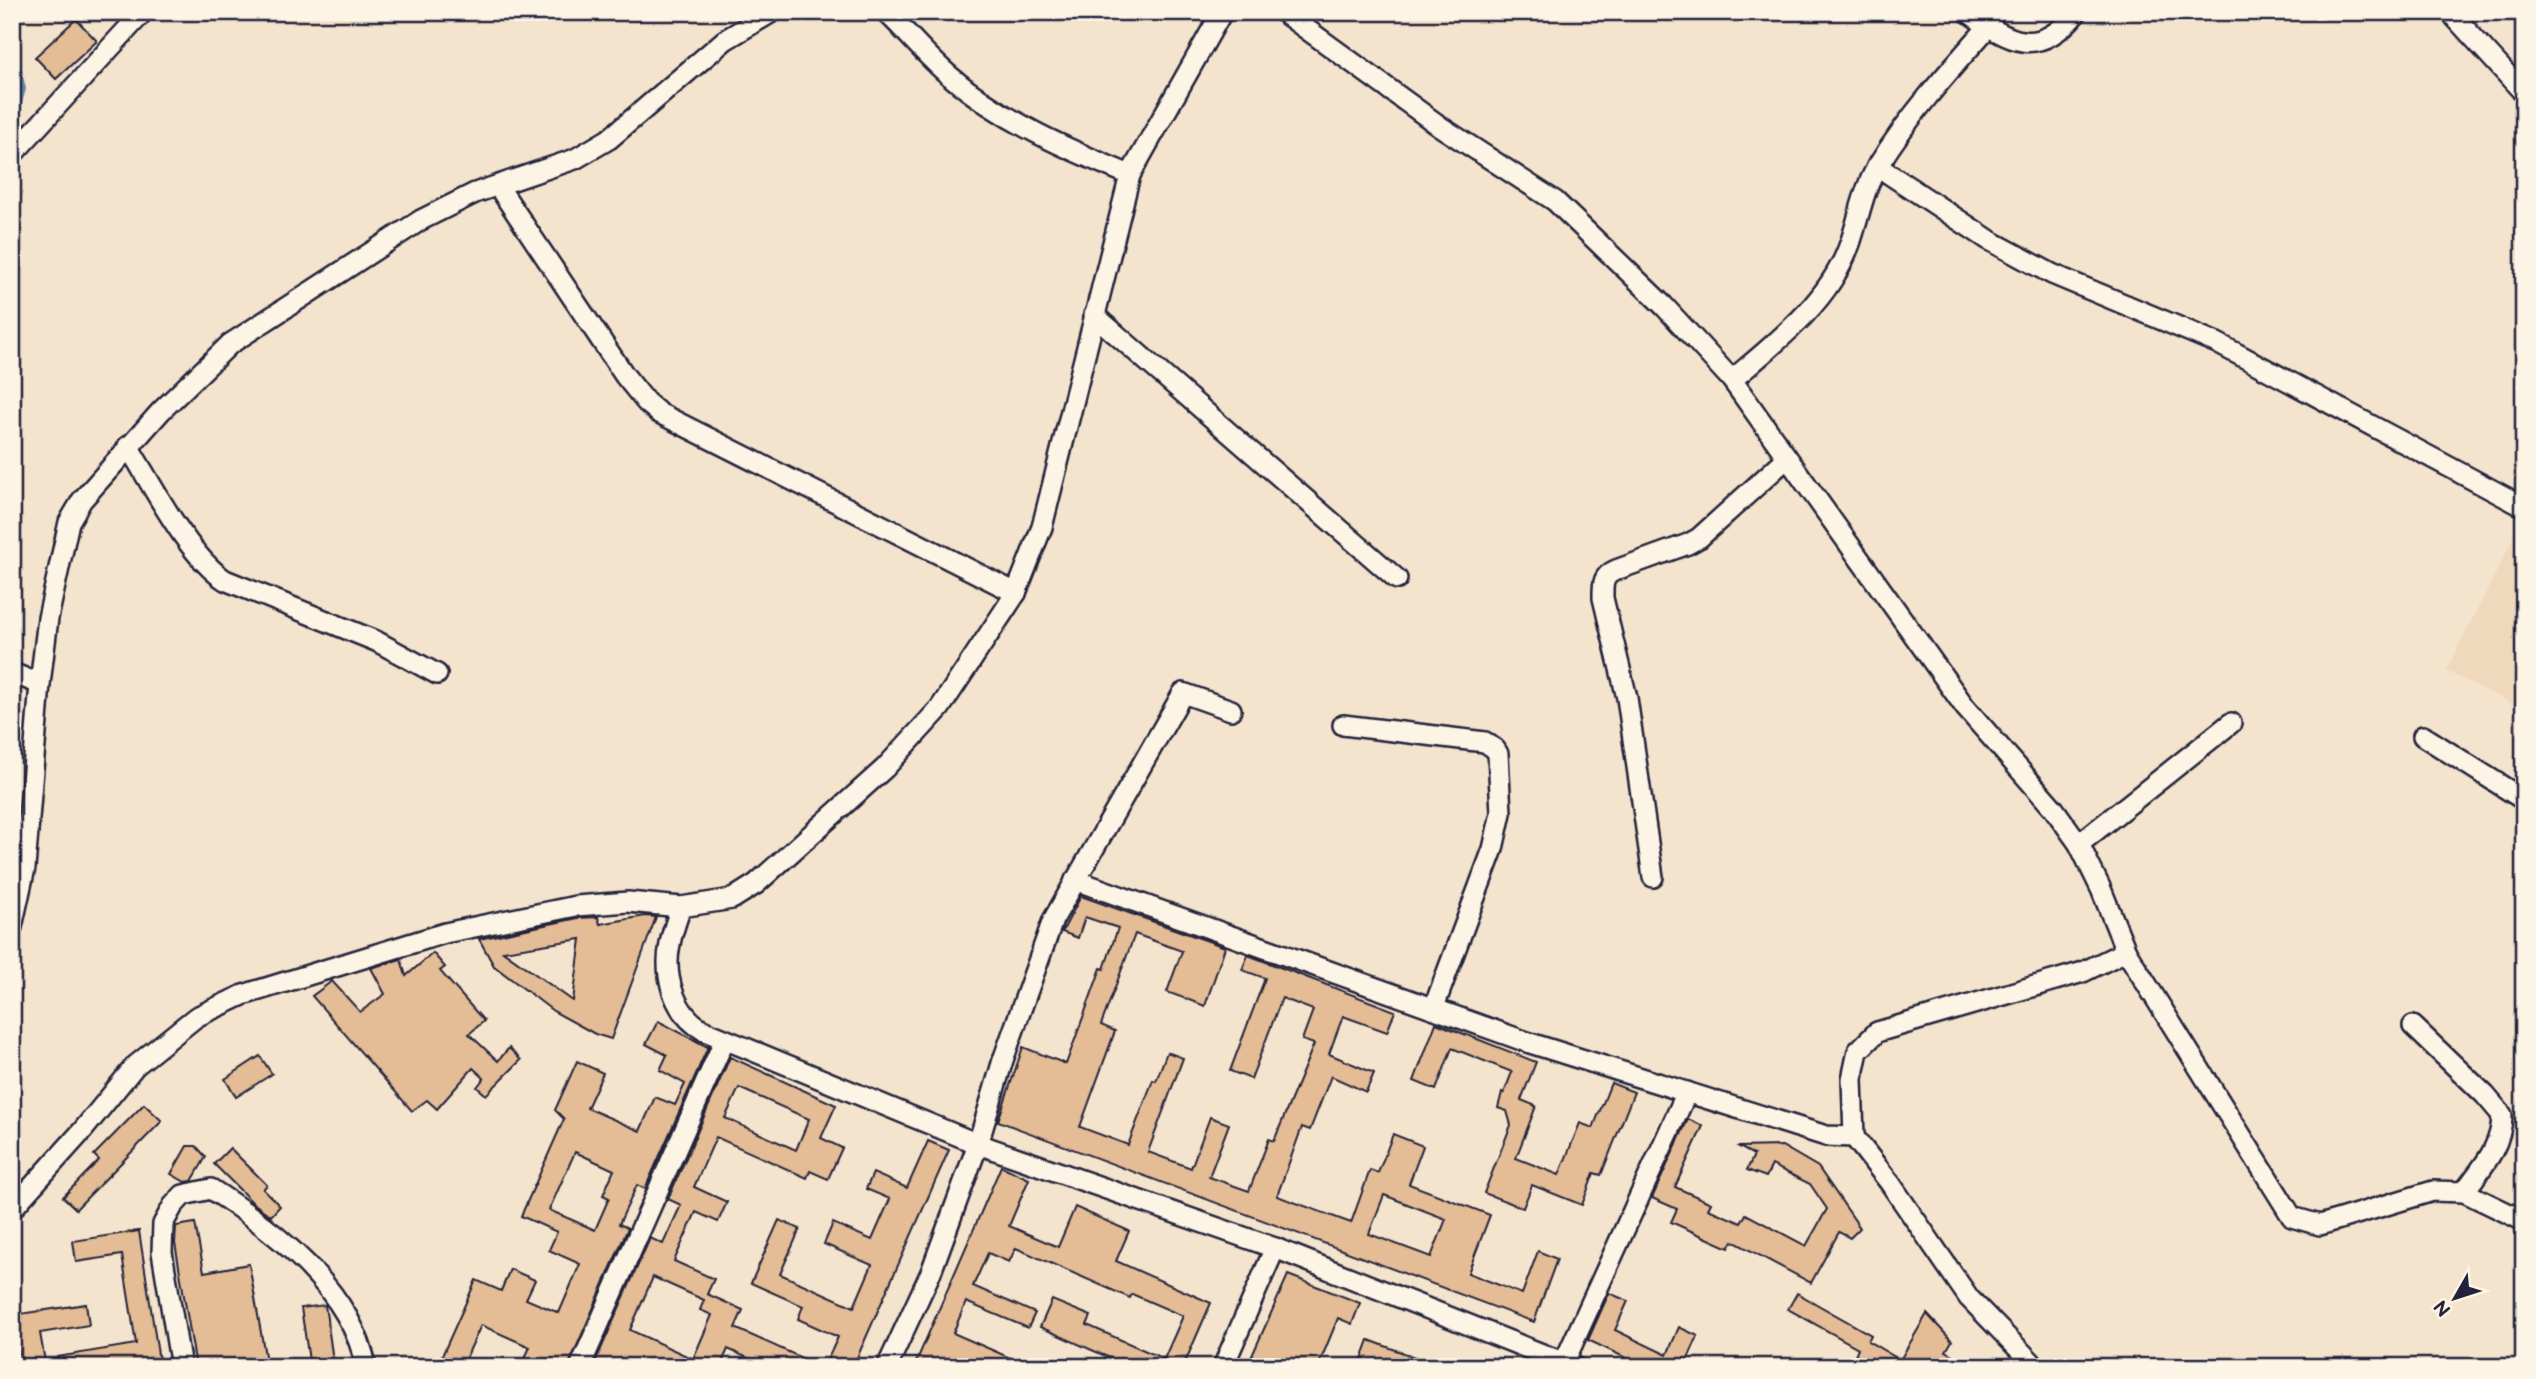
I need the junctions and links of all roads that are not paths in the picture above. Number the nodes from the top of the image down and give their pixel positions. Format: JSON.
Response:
{"nodes":[{"id":1,"x":143,"y":12,"type":"edge"},
{"id":2,"x":772,"y":12,"type":"edge"},
{"id":3,"x":886,"y":12,"type":"edge"},
{"id":4,"x":1222,"y":12,"type":"edge"},
{"id":5,"x":1283,"y":12,"type":"edge"},
{"id":6,"x":1968,"y":12,"type":"edge"},
{"id":7,"x":2077,"y":12,"type":"edge"},
{"id":8,"x":2450,"y":12,"type":"edge"},
{"id":9,"x":1988,"y":27,"type":"junction"},
{"id":10,"x":2524,"y":93,"type":"edge"},
{"id":11,"x":17,"y":149,"type":"edge"},
{"id":12,"x":1877,"y":166,"type":"junction"},
{"id":13,"x":1130,"y":175,"type":"junction"},
{"id":14,"x":498,"y":186,"type":"junction"},
{"id":15,"x":1094,"y":315,"type":"junction"},
{"id":16,"x":1732,"y":380,"type":"junction"},
{"id":17,"x":128,"y":446,"type":"junction"},
{"id":18,"x":1787,"y":458,"type":"junction"},
{"id":19,"x":2524,"y":507,"type":"edge"},
{"id":20,"x":1397,"y":579,"type":"dead end"},
{"id":21,"x":1016,"y":593,"type":"junction"},
{"id":22,"x":12,"y":673,"type":"edge"},
{"id":23,"x":437,"y":674,"type":"dead end"},
{"id":24,"x":40,"y":684,"type":"junction"},
{"id":25,"x":1231,"y":710,"type":"dead end"},
{"id":26,"x":2231,"y":723,"type":"dead end"},
{"id":27,"x":1343,"y":725,"type":"dead end"},
{"id":28,"x":2423,"y":736,"type":"dead end"},
{"id":29,"x":2524,"y":800,"type":"edge"},
{"id":30,"x":2079,"y":844,"type":"junction"},
{"id":31,"x":1653,"y":877,"type":"dead end"},
{"id":32,"x":1075,"y":880,"type":"junction"},
{"id":33,"x":681,"y":907,"type":"junction"},
{"id":34,"x":12,"y":927,"type":"edge"},
{"id":35,"x":2126,"y":951,"type":"junction"},
{"id":36,"x":1434,"y":1007,"type":"junction"},
{"id":37,"x":2413,"y":1026,"type":"dead end"},
{"id":38,"x":724,"y":1041,"type":"junction"},
{"id":39,"x":1687,"y":1092,"type":"junction"},
{"id":40,"x":1854,"y":1137,"type":"junction"},
{"id":41,"x":978,"y":1144,"type":"junction"},
{"id":42,"x":2465,"y":1192,"type":"junction"},
{"id":43,"x":12,"y":1209,"type":"edge"},
{"id":44,"x":2524,"y":1221,"type":"edge"},
{"id":45,"x":1275,"y":1248,"type":"junction"},
{"id":46,"x":1567,"y":1365,"type":"edge"},
{"id":47,"x":181,"y":1367,"type":"edge"},
{"id":48,"x":366,"y":1367,"type":"edge"},
{"id":49,"x":580,"y":1367,"type":"edge"},
{"id":50,"x":887,"y":1367,"type":"edge"},
{"id":51,"x":1223,"y":1367,"type":"edge"},
{"id":52,"x":2036,"y":1367,"type":"edge"}],
"edges":[{"from":1,"to":11,"type":"street"},
{"from":2,"to":14,"type":"street"},
{"from":3,"to":13,"type":"street"},
{"from":4,"to":13,"type":"street"},
{"from":5,"to":16,"type":"street"},
{"from":6,"to":9,"type":"street"},
{"from":7,"to":9,"type":"street"},
{"from":8,"to":10,"type":"street"},
{"from":9,"to":12,"type":"street"},
{"from":12,"to":16,"type":"street"},
{"from":12,"to":19,"type":"street"},
{"from":13,"to":15,"type":"street"},
{"from":14,"to":17,"type":"street"},
{"from":14,"to":21,"type":"street"},
{"from":15,"to":20,"type":"street"},
{"from":15,"to":21,"type":"street"},
{"from":16,"to":18,"type":"street"},
{"from":17,"to":23,"type":"street"},
{"from":17,"to":24,"type":"street"},
{"from":18,"to":30,"type":"street"},
{"from":18,"to":31,"type":"street"},
{"from":21,"to":33,"type":"street"},
{"from":22,"to":24,"type":"street"},
{"from":24,"to":34,"type":"street"},
{"from":25,"to":32,"type":"street"},
{"from":26,"to":30,"type":"street"},
{"from":27,"to":36,"type":"street"},
{"from":28,"to":29,"type":"street"},
{"from":30,"to":35,"type":"street"},
{"from":32,"to":36,"type":"street"},
{"from":32,"to":41,"type":"street"},
{"from":33,"to":38,"type":"street"},
{"from":33,"to":43,"type":"street"},
{"from":35,"to":40,"type":"street"},
{"from":35,"to":42,"type":"street"},
{"from":36,"to":39,"type":"street"},
{"from":37,"to":42,"type":"street"},
{"from":38,"to":41,"type":"street"},
{"from":38,"to":49,"type":"street"},
{"from":39,"to":40,"type":"street"},
{"from":39,"to":46,"type":"street"},
{"from":40,"to":52,"type":"street"},
{"from":41,"to":45,"type":"street"},
{"from":41,"to":50,"type":"street"},
{"from":42,"to":44,"type":"street"},
{"from":45,"to":46,"type":"street"},
{"from":45,"to":51,"type":"street"},
{"from":47,"to":48,"type":"street"}]}
